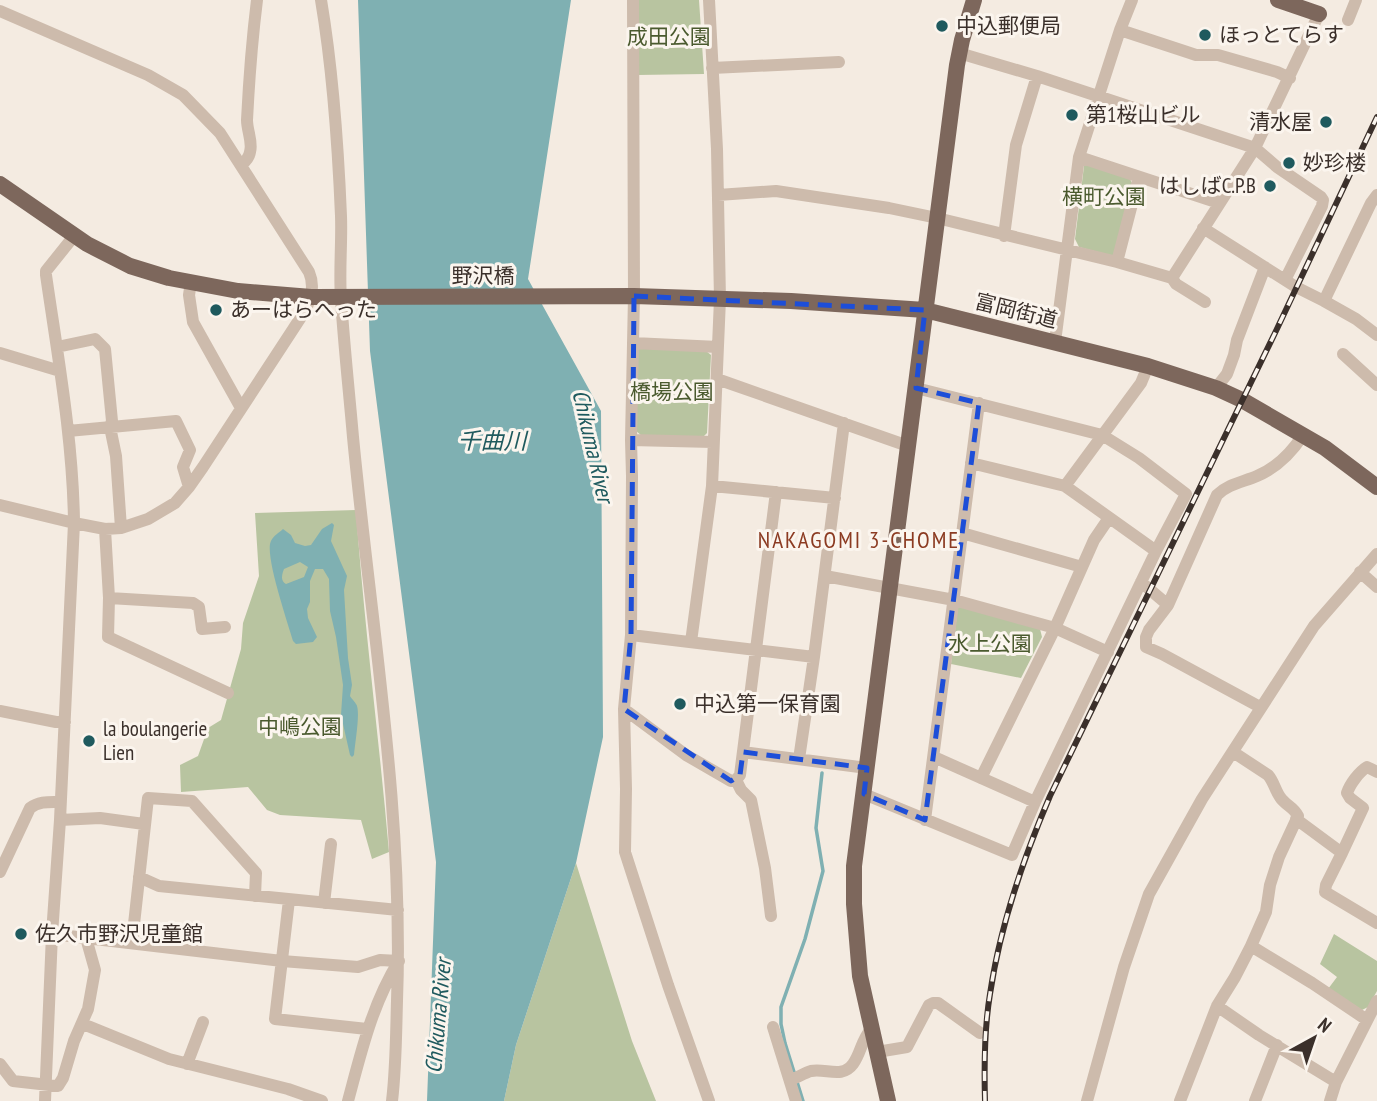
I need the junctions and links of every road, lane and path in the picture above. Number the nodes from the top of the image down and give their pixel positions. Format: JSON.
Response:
{"nodes":[{"id":1,"x":257,"y":0,"type":"edge"},
{"id":2,"x":321,"y":0,"type":"edge"},
{"id":3,"x":633,"y":0,"type":"edge"},
{"id":4,"x":709,"y":0,"type":"edge"},
{"id":5,"x":974,"y":0,"type":"edge"},
{"id":6,"x":1132,"y":0,"type":"edge"},
{"id":7,"x":1278,"y":0,"type":"edge"},
{"id":8,"x":1356,"y":0,"type":"edge"},
{"id":9,"x":0,"y":11,"type":"edge"},
{"id":10,"x":1319,"y":14,"type":"joint"},
{"id":11,"x":1348,"y":20,"type":"dead end"},
{"id":12,"x":1120,"y":30,"type":"junction"},
{"id":13,"x":959,"y":52,"type":"junction"},
{"id":14,"x":839,"y":62,"type":"dead end"},
{"id":15,"x":712,"y":68,"type":"junction"},
{"id":16,"x":1037,"y":76,"type":"junction"},
{"id":17,"x":1290,"y":78,"type":"junction"},
{"id":18,"x":1098,"y":97,"type":"junction"},
{"id":19,"x":1255,"y":148,"type":"junction"},
{"id":20,"x":1079,"y":158,"type":"junction"},
{"id":21,"x":241,"y":165,"type":"junction"},
{"id":22,"x":1139,"y":177,"type":"junction"},
{"id":23,"x":0,"y":184,"type":"edge"},
{"id":24,"x":718,"y":195,"type":"junction"},
{"id":25,"x":1377,"y":195,"type":"edge"},
{"id":26,"x":1219,"y":203,"type":"junction"},
{"id":27,"x":937,"y":218,"type":"junction"},
{"id":28,"x":1203,"y":228,"type":"junction"},
{"id":29,"x":74,"y":236,"type":"junction"},
{"id":30,"x":1004,"y":236,"type":"junction"},
{"id":31,"x":1068,"y":250,"type":"junction"},
{"id":32,"x":1117,"y":262,"type":"junction"},
{"id":33,"x":1265,"y":267,"type":"junction"},
{"id":34,"x":1171,"y":278,"type":"junction"},
{"id":35,"x":1285,"y":281,"type":"junction"},
{"id":36,"x":191,"y":282,"type":"junction"},
{"id":37,"x":629,"y":296,"type":"junction"},
{"id":38,"x":311,"y":297,"type":"junction"},
{"id":39,"x":341,"y":297,"type":"junction"},
{"id":40,"x":720,"y":299,"type":"junction"},
{"id":41,"x":1324,"y":300,"type":"junction"},
{"id":42,"x":1206,"y":302,"type":"dead end"},
{"id":43,"x":925,"y":310,"type":"junction"},
{"id":44,"x":1377,"y":335,"type":"edge"},
{"id":45,"x":1055,"y":342,"type":"junction"},
{"id":46,"x":633,"y":343,"type":"junction"},
{"id":47,"x":57,"y":347,"type":"junction"},
{"id":48,"x":718,"y":347,"type":"junction"},
{"id":49,"x":0,"y":353,"type":"edge"},
{"id":50,"x":1343,"y":354,"type":"dead end"},
{"id":51,"x":1148,"y":366,"type":"junction"},
{"id":52,"x":60,"y":371,"type":"junction"},
{"id":53,"x":717,"y":379,"type":"junction"},
{"id":54,"x":1377,"y":385,"type":"edge"},
{"id":55,"x":916,"y":388,"type":"junction"},
{"id":56,"x":1216,"y":388,"type":"junction"},
{"id":57,"x":979,"y":403,"type":"junction"},
{"id":58,"x":241,"y":408,"type":"junction"},
{"id":59,"x":844,"y":423,"type":"junction"},
{"id":60,"x":110,"y":427,"type":"junction"},
{"id":61,"x":68,"y":431,"type":"junction"},
{"id":62,"x":1102,"y":435,"type":"junction"},
{"id":63,"x":1303,"y":435,"type":"junction"},
{"id":64,"x":631,"y":440,"type":"junction"},
{"id":65,"x":713,"y":442,"type":"junction"},
{"id":66,"x":908,"y":446,"type":"junction"},
{"id":67,"x":971,"y":463,"type":"junction"},
{"id":68,"x":712,"y":486,"type":"junction"},
{"id":69,"x":1065,"y":486,"type":"junction"},
{"id":70,"x":189,"y":487,"type":"junction"},
{"id":71,"x":1377,"y":487,"type":"edge"},
{"id":72,"x":776,"y":492,"type":"junction"},
{"id":73,"x":835,"y":498,"type":"junction"},
{"id":74,"x":0,"y":505,"type":"edge"},
{"id":75,"x":1109,"y":518,"type":"junction"},
{"id":76,"x":74,"y":523,"type":"junction"},
{"id":77,"x":121,"y":528,"type":"junction"},
{"id":78,"x":105,"y":529,"type":"junction"},
{"id":79,"x":962,"y":533,"type":"junction"},
{"id":80,"x":1156,"y":551,"type":"junction"},
{"id":81,"x":1377,"y":554,"type":"edge"},
{"id":82,"x":1082,"y":567,"type":"junction"},
{"id":83,"x":1360,"y":572,"type":"junction"},
{"id":84,"x":825,"y":576,"type":"junction"},
{"id":85,"x":1142,"y":582,"type":"junction"},
{"id":86,"x":1377,"y":587,"type":"edge"},
{"id":87,"x":890,"y":589,"type":"junction"},
{"id":88,"x":108,"y":598,"type":"junction"},
{"id":89,"x":954,"y":600,"type":"junction"},
{"id":90,"x":1168,"y":605,"type":"junction"},
{"id":91,"x":225,"y":627,"type":"dead end"},
{"id":92,"x":1055,"y":628,"type":"junction"},
{"id":93,"x":631,"y":635,"type":"junction"},
{"id":94,"x":691,"y":642,"type":"junction"},
{"id":95,"x":755,"y":650,"type":"junction"},
{"id":96,"x":1108,"y":652,"type":"junction"},
{"id":97,"x":814,"y":657,"type":"junction"},
{"id":98,"x":228,"y":693,"type":"dead end"},
{"id":99,"x":1260,"y":707,"type":"junction"},
{"id":100,"x":624,"y":709,"type":"junction"},
{"id":101,"x":0,"y":711,"type":"edge"},
{"id":102,"x":65,"y":722,"type":"junction"},
{"id":103,"x":743,"y":752,"type":"junction"},
{"id":104,"x":1233,"y":752,"type":"junction"},
{"id":105,"x":934,"y":757,"type":"junction"},
{"id":106,"x":799,"y":759,"type":"junction"},
{"id":107,"x":867,"y":768,"type":"junction"},
{"id":108,"x":1377,"y":772,"type":"edge"},
{"id":109,"x":981,"y":778,"type":"junction"},
{"id":110,"x":737,"y":780,"type":"junction"},
{"id":111,"x":864,"y":794,"type":"junction"},
{"id":112,"x":60,"y":802,"type":"junction"},
{"id":113,"x":1035,"y":802,"type":"junction"},
{"id":114,"x":1296,"y":819,"type":"junction"},
{"id":115,"x":60,"y":820,"type":"junction"},
{"id":116,"x":925,"y":820,"type":"junction"},
{"id":117,"x":144,"y":824,"type":"junction"},
{"id":118,"x":331,"y":844,"type":"dead end"},
{"id":119,"x":1342,"y":853,"type":"junction"},
{"id":120,"x":0,"y":873,"type":"edge"},
{"id":121,"x":139,"y":877,"type":"junction"},
{"id":122,"x":255,"y":896,"type":"junction"},
{"id":123,"x":289,"y":900,"type":"junction"},
{"id":124,"x":324,"y":903,"type":"junction"},
{"id":125,"x":398,"y":910,"type":"junction"},
{"id":126,"x":771,"y":916,"type":"dead end"},
{"id":127,"x":1376,"y":920,"type":"edge"},
{"id":128,"x":52,"y":934,"type":"junction"},
{"id":129,"x":86,"y":938,"type":"junction"},
{"id":130,"x":132,"y":942,"type":"junction"},
{"id":131,"x":1251,"y":946,"type":"junction"},
{"id":132,"x":282,"y":961,"type":"junction"},
{"id":133,"x":399,"y":961,"type":"junction"},
{"id":134,"x":1377,"y":1001,"type":"edge"},
{"id":135,"x":1217,"y":1006,"type":"junction"},
{"id":136,"x":1367,"y":1020,"type":"junction"},
{"id":137,"x":203,"y":1022,"type":"dead end"},
{"id":138,"x":83,"y":1024,"type":"junction"},
{"id":139,"x":773,"y":1027,"type":"dead end"},
{"id":140,"x":871,"y":1029,"type":"junction"},
{"id":141,"x":367,"y":1030,"type":"junction"},
{"id":142,"x":980,"y":1033,"type":"dead end"},
{"id":143,"x":1278,"y":1045,"type":"junction"},
{"id":144,"x":877,"y":1052,"type":"junction"},
{"id":145,"x":0,"y":1064,"type":"edge"},
{"id":146,"x":187,"y":1064,"type":"junction"},
{"id":147,"x":795,"y":1079,"type":"junction"},
{"id":148,"x":1336,"y":1082,"type":"junction"},
{"id":149,"x":45,"y":1084,"type":"junction"},
{"id":150,"x":45,"y":1101,"type":"edge"},
{"id":151,"x":322,"y":1101,"type":"edge"},
{"id":152,"x":348,"y":1101,"type":"edge"},
{"id":153,"x":392,"y":1101,"type":"edge"},
{"id":154,"x":709,"y":1101,"type":"edge"},
{"id":155,"x":796,"y":1101,"type":"edge"},
{"id":156,"x":888,"y":1101,"type":"edge"},
{"id":157,"x":1086,"y":1101,"type":"edge"},
{"id":158,"x":1180,"y":1101,"type":"edge"},
{"id":159,"x":1255,"y":1101,"type":"edge"},
{"id":160,"x":1330,"y":1101,"type":"edge"}],
"edges":[{"from":1,"to":21,"type":"street"},
{"from":2,"to":39,"type":"street"},
{"from":3,"to":37,"type":"street"},
{"from":4,"to":15,"type":"street"},
{"from":5,"to":13,"type":"main road"},
{"from":6,"to":12,"type":"street"},
{"from":7,"to":10,"type":"main road"},
{"from":8,"to":11,"type":"street"},
{"from":9,"to":21,"type":"street"},
{"from":10,"to":17,"type":"street"},
{"from":12,"to":17,"type":"street"},
{"from":12,"to":18,"type":"street"},
{"from":13,"to":16,"type":"street"},
{"from":13,"to":27,"type":"main road"},
{"from":14,"to":15,"type":"street"},
{"from":15,"to":24,"type":"street"},
{"from":16,"to":18,"type":"street"},
{"from":16,"to":30,"type":"street"},
{"from":17,"to":19,"type":"street"},
{"from":18,"to":19,"type":"street"},
{"from":18,"to":20,"type":"street"},
{"from":19,"to":26,"type":"street"},
{"from":19,"to":35,"type":"street"},
{"from":20,"to":22,"type":"street"},
{"from":20,"to":31,"type":"street"},
{"from":21,"to":38,"type":"street"},
{"from":22,"to":26,"type":"street"},
{"from":22,"to":32,"type":"street"},
{"from":23,"to":29,"type":"main road","name":"野沢橋"},
{"from":24,"to":27,"type":"street"},
{"from":24,"to":40,"type":"street"},
{"from":25,"to":41,"type":"street"},
{"from":26,"to":28,"type":"street"},
{"from":27,"to":30,"type":"street"},
{"from":27,"to":43,"type":"main road"},
{"from":28,"to":33,"type":"street"},
{"from":28,"to":34,"type":"street"},
{"from":29,"to":36,"type":"main road","name":"野沢橋"},
{"from":29,"to":47,"type":"street"},
{"from":30,"to":31,"type":"street"},
{"from":31,"to":32,"type":"street"},
{"from":31,"to":45,"type":"street"},
{"from":32,"to":34,"type":"street"},
{"from":33,"to":35,"type":"street"},
{"from":33,"to":56,"type":"street"},
{"from":34,"to":42,"type":"street"},
{"from":35,"to":41,"type":"street"},
{"from":36,"to":38,"type":"main road","name":"野沢橋"},
{"from":36,"to":58,"type":"street"},
{"from":37,"to":39,"type":"main road","name":"野沢橋"},
{"from":37,"to":40,"type":"main road","name":"野沢橋"},
{"from":37,"to":46,"type":"street"},
{"from":38,"to":39,"type":"main road","name":"野沢橋"},
{"from":38,"to":58,"type":"street"},
{"from":39,"to":125,"type":"street"},
{"from":40,"to":43,"type":"main road","name":"富岡街道"},
{"from":40,"to":48,"type":"street"},
{"from":41,"to":44,"type":"street"},
{"from":43,"to":45,"type":"main road","name":"富岡街道"},
{"from":43,"to":55,"type":"main road"},
{"from":45,"to":51,"type":"main road","name":"富岡街道"},
{"from":46,"to":48,"type":"street"},
{"from":46,"to":64,"type":"street"},
{"from":47,"to":52,"type":"street"},
{"from":47,"to":60,"type":"street"},
{"from":48,"to":53,"type":"street"},
{"from":49,"to":52,"type":"street"},
{"from":50,"to":54,"type":"street"},
{"from":51,"to":56,"type":"main road","name":"富岡街道"},
{"from":51,"to":62,"type":"street"},
{"from":52,"to":61,"type":"street"},
{"from":53,"to":59,"type":"street"},
{"from":53,"to":65,"type":"street"},
{"from":55,"to":57,"type":"street"},
{"from":55,"to":66,"type":"main road"},
{"from":56,"to":63,"type":"main road","name":"富岡街道"},
{"from":57,"to":62,"type":"street"},
{"from":57,"to":67,"type":"street"},
{"from":58,"to":70,"type":"street"},
{"from":59,"to":66,"type":"street"},
{"from":59,"to":73,"type":"street"},
{"from":60,"to":61,"type":"street"},
{"from":60,"to":70,"type":"street"},
{"from":60,"to":77,"type":"street"},
{"from":61,"to":76,"type":"street"},
{"from":62,"to":69,"type":"street"},
{"from":62,"to":80,"type":"street"},
{"from":63,"to":71,"type":"main road","name":"富岡街道"},
{"from":63,"to":90,"type":"street"},
{"from":64,"to":65,"type":"street"},
{"from":64,"to":93,"type":"street"},
{"from":65,"to":68,"type":"street"},
{"from":66,"to":87,"type":"main road"},
{"from":67,"to":69,"type":"street"},
{"from":67,"to":79,"type":"street"},
{"from":68,"to":72,"type":"street"},
{"from":68,"to":94,"type":"street"},
{"from":69,"to":75,"type":"street"},
{"from":70,"to":77,"type":"street"},
{"from":72,"to":73,"type":"street"},
{"from":72,"to":95,"type":"street"},
{"from":73,"to":84,"type":"street"},
{"from":74,"to":76,"type":"street"},
{"from":75,"to":80,"type":"street"},
{"from":75,"to":82,"type":"street"},
{"from":76,"to":78,"type":"street"},
{"from":76,"to":102,"type":"street"},
{"from":77,"to":78,"type":"street"},
{"from":78,"to":88,"type":"street"},
{"from":79,"to":82,"type":"street"},
{"from":79,"to":89,"type":"street"},
{"from":80,"to":85,"type":"street"},
{"from":81,"to":83,"type":"street"},
{"from":82,"to":92,"type":"street"},
{"from":83,"to":86,"type":"street"},
{"from":83,"to":99,"type":"street"},
{"from":84,"to":87,"type":"street"},
{"from":84,"to":97,"type":"street"},
{"from":85,"to":90,"type":"street"},
{"from":85,"to":96,"type":"street"},
{"from":87,"to":89,"type":"street"},
{"from":87,"to":107,"type":"main road"},
{"from":88,"to":91,"type":"street"},
{"from":88,"to":98,"type":"street"},
{"from":89,"to":92,"type":"street"},
{"from":89,"to":105,"type":"street"},
{"from":90,"to":99,"type":"street"},
{"from":92,"to":96,"type":"street"},
{"from":92,"to":109,"type":"street"},
{"from":93,"to":94,"type":"street"},
{"from":93,"to":100,"type":"street"},
{"from":94,"to":95,"type":"street"},
{"from":95,"to":97,"type":"street"},
{"from":95,"to":103,"type":"street"},
{"from":96,"to":113,"type":"street"},
{"from":97,"to":106,"type":"street"},
{"from":99,"to":104,"type":"street"},
{"from":100,"to":110,"type":"street"},
{"from":100,"to":154,"type":"street"},
{"from":101,"to":102,"type":"street"},
{"from":102,"to":112,"type":"street"},
{"from":103,"to":106,"type":"street"},
{"from":103,"to":110,"type":"street"},
{"from":104,"to":114,"type":"street"},
{"from":104,"to":157,"type":"street"},
{"from":105,"to":109,"type":"street"},
{"from":105,"to":116,"type":"street"},
{"from":106,"to":107,"type":"street"},
{"from":107,"to":111,"type":"main road"},
{"from":108,"to":119,"type":"street"},
{"from":109,"to":113,"type":"street"},
{"from":110,"to":126,"type":"street"},
{"from":111,"to":116,"type":"street"},
{"from":111,"to":140,"type":"main road"},
{"from":112,"to":115,"type":"street"},
{"from":112,"to":120,"type":"street"},
{"from":113,"to":116,"type":"street"},
{"from":114,"to":119,"type":"street"},
{"from":114,"to":131,"type":"street"},
{"from":115,"to":117,"type":"street"},
{"from":115,"to":128,"type":"street"},
{"from":117,"to":121,"type":"street"},
{"from":117,"to":122,"type":"street"},
{"from":118,"to":124,"type":"street"},
{"from":119,"to":127,"type":"street"},
{"from":121,"to":122,"type":"street"},
{"from":121,"to":130,"type":"street"},
{"from":122,"to":123,"type":"street"},
{"from":123,"to":124,"type":"street"},
{"from":123,"to":132,"type":"street"},
{"from":124,"to":125,"type":"street"},
{"from":125,"to":133,"type":"street"},
{"from":128,"to":129,"type":"street"},
{"from":128,"to":149,"type":"street"},
{"from":129,"to":130,"type":"street"},
{"from":129,"to":138,"type":"street"},
{"from":130,"to":132,"type":"street"},
{"from":131,"to":135,"type":"street"},
{"from":131,"to":136,"type":"street"},
{"from":132,"to":133,"type":"street"},
{"from":132,"to":141,"type":"street"},
{"from":133,"to":141,"type":"street"},
{"from":133,"to":153,"type":"street"},
{"from":134,"to":136,"type":"street"},
{"from":135,"to":143,"type":"street"},
{"from":135,"to":158,"type":"street"},
{"from":136,"to":148,"type":"street"},
{"from":137,"to":146,"type":"street"},
{"from":138,"to":146,"type":"street"},
{"from":138,"to":149,"type":"street"},
{"from":139,"to":147,"type":"street"},
{"from":140,"to":144,"type":"main road"},
{"from":140,"to":147,"type":"street"},
{"from":141,"to":152,"type":"street"},
{"from":142,"to":144,"type":"street"},
{"from":143,"to":148,"type":"street"},
{"from":143,"to":159,"type":"street"},
{"from":144,"to":156,"type":"main road"},
{"from":145,"to":149,"type":"street"},
{"from":146,"to":151,"type":"street"},
{"from":147,"to":155,"type":"street"},
{"from":148,"to":160,"type":"street"},
{"from":149,"to":150,"type":"street"}]}
